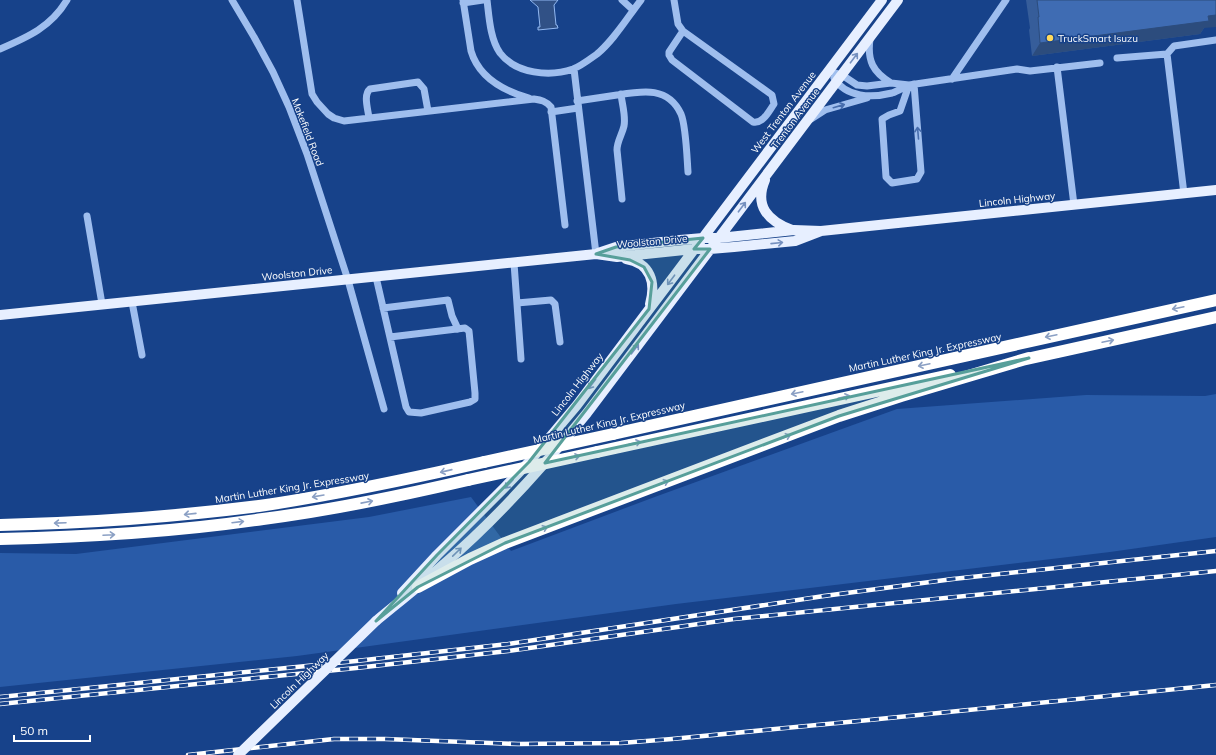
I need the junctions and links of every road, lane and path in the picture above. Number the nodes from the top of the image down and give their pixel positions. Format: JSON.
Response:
{"nodes":[{"id":1,"x":67,"y":0,"type":"edge"},
{"id":2,"x":297,"y":0,"type":"edge"},
{"id":3,"x":483,"y":0,"type":"edge"},
{"id":4,"x":487,"y":0,"type":"edge"},
{"id":5,"x":622,"y":0,"type":"edge"},
{"id":6,"x":641,"y":0,"type":"edge"},
{"id":7,"x":882,"y":0,"type":"edge"},
{"id":8,"x":898,"y":0,"type":"edge"},
{"id":9,"x":1006,"y":0,"type":"edge"},
{"id":10,"x":235,"y":1,"type":"edge"},
{"id":11,"x":463,"y":2,"type":"edge"},
{"id":12,"x":676,"y":2,"type":"edge"},
{"id":13,"x":633,"y":10,"type":"junction"},
{"id":14,"x":683,"y":31,"type":"junction"},
{"id":15,"x":870,"y":38,"type":"junction"},
{"id":16,"x":1216,"y":40,"type":"edge"},
{"id":17,"x":0,"y":49,"type":"edge"},
{"id":18,"x":1167,"y":54,"type":"junction"},
{"id":19,"x":1117,"y":58,"type":"dead end"},
{"id":20,"x":1100,"y":63,"type":"dead end"},
{"id":21,"x":1057,"y":67,"type":"junction"},
{"id":22,"x":574,"y":69,"type":"junction"},
{"id":23,"x":829,"y":71,"type":"junction"},
{"id":24,"x":839,"y":79,"type":"junction"},
{"id":25,"x":952,"y":79,"type":"junction"},
{"id":26,"x":891,"y":83,"type":"junction"},
{"id":27,"x":912,"y":84,"type":"junction"},
{"id":28,"x":621,"y":94,"type":"junction"},
{"id":29,"x":880,"y":94,"type":"junction"},
{"id":30,"x":534,"y":99,"type":"junction"},
{"id":31,"x":578,"y":104,"type":"junction"},
{"id":32,"x":428,"y":111,"type":"junction"},
{"id":33,"x":551,"y":112,"type":"junction"},
{"id":34,"x":369,"y":118,"type":"junction"},
{"id":35,"x":805,"y":124,"type":"junction"},
{"id":36,"x":688,"y":172,"type":"dead end"},
{"id":37,"x":767,"y":174,"type":"junction"},
{"id":38,"x":1216,"y":190,"type":"edge"},
{"id":39,"x":1184,"y":194,"type":"junction"},
{"id":40,"x":622,"y":199,"type":"dead end"},
{"id":41,"x":1074,"y":205,"type":"junction"},
{"id":42,"x":87,"y":216,"type":"dead end"},
{"id":43,"x":565,"y":225,"type":"dead end"},
{"id":44,"x":794,"y":230,"type":"junction"},
{"id":45,"x":821,"y":231,"type":"junction"},
{"id":46,"x":703,"y":238,"type":"junction"},
{"id":47,"x":719,"y":238,"type":"junction"},
{"id":48,"x":694,"y":249,"type":"junction"},
{"id":49,"x":710,"y":250,"type":"junction"},
{"id":50,"x":596,"y":254,"type":"junction"},
{"id":51,"x":617,"y":257,"type":"junction"},
{"id":52,"x":514,"y":263,"type":"junction"},
{"id":53,"x":376,"y":277,"type":"junction"},
{"id":54,"x":348,"y":280,"type":"junction"},
{"id":55,"x":1216,"y":300,"type":"edge"},
{"id":56,"x":132,"y":302,"type":"junction"},
{"id":57,"x":517,"y":303,"type":"junction"},
{"id":58,"x":102,"y":304,"type":"junction"},
{"id":59,"x":383,"y":308,"type":"junction"},
{"id":60,"x":649,"y":309,"type":"junction"},
{"id":61,"x":0,"y":314,"type":"edge"},
{"id":62,"x":1216,"y":317,"type":"edge"},
{"id":63,"x":458,"y":329,"type":"junction"},
{"id":64,"x":390,"y":337,"type":"junction"},
{"id":65,"x":560,"y":342,"type":"dead end"},
{"id":66,"x":142,"y":355,"type":"dead end"},
{"id":67,"x":1029,"y":358,"type":"junction"},
{"id":68,"x":521,"y":359,"type":"dead end"},
{"id":69,"x":384,"y":409,"type":"dead end"},
{"id":70,"x":0,"y":525,"type":"edge"},
{"id":71,"x":0,"y":539,"type":"edge"},
{"id":72,"x":418,"y":587,"type":"junction"},
{"id":73,"x":376,"y":621,"type":"junction"},
{"id":74,"x":238,"y":755,"type":"edge"}],
"edges":[{"from":1,"to":17,"type":"street"},
{"from":2,"to":34,"type":"street"},
{"from":3,"to":11,"type":"street"},
{"from":4,"to":22,"type":"street"},
{"from":5,"to":13,"type":"street"},
{"from":6,"to":13,"type":"street"},
{"from":7,"to":23,"type":"main road","name":"West Trenton Avenue"},
{"from":8,"to":15,"type":"main road","name":"Trenton Avenue"},
{"from":9,"to":25,"type":"street"},
{"from":10,"to":54,"type":"street","name":"Makefield Road"},
{"from":11,"to":30,"type":"street"},
{"from":12,"to":14,"type":"street"},
{"from":13,"to":22,"type":"street"},
{"from":14,"to":14,"type":"street"},
{"from":24,"to":15,"type":"main road","name":"Trenton Avenue","one_way":true},
{"from":15,"to":26,"type":"street"},
{"from":16,"to":18,"type":"street"},
{"from":18,"to":19,"type":"street"},
{"from":18,"to":39,"type":"street"},
{"from":20,"to":21,"type":"street"},
{"from":21,"to":25,"type":"street"},
{"from":21,"to":41,"type":"street"},
{"from":22,"to":31,"type":"street"},
{"from":23,"to":24,"type":"street"},
{"from":23,"to":46,"type":"main road","name":"West Trenton Avenue"},
{"from":24,"to":26,"type":"street"},
{"from":24,"to":29,"type":"street"},
{"from":24,"to":35,"type":"main road","name":"Trenton Avenue"},
{"from":25,"to":27,"type":"street"},
{"from":26,"to":27,"type":"street"},
{"from":27,"to":27,"type":"street","one_way":true},
{"from":27,"to":29,"type":"street"},
{"from":28,"to":31,"type":"street"},
{"from":28,"to":36,"type":"street"},
{"from":28,"to":40,"type":"street"},
{"from":35,"to":29,"type":"street","one_way":true},
{"from":30,"to":32,"type":"street"},
{"from":30,"to":33,"type":"street"},
{"from":31,"to":33,"type":"street"},
{"from":31,"to":50,"type":"street"},
{"from":32,"to":34,"type":"street"},
{"from":32,"to":34,"type":"street"},
{"from":33,"to":43,"type":"street"},
{"from":35,"to":37,"type":"main road","name":"Trenton Avenue"},
{"from":37,"to":44,"type":"main road"},
{"from":47,"to":37,"type":"main road","name":"Trenton Avenue","one_way":true},
{"from":38,"to":39,"type":"main road","name":"Lincoln Highway"},
{"from":39,"to":41,"type":"main road","name":"Lincoln Highway"},
{"from":41,"to":45,"type":"main road","name":"Lincoln Highway"},
{"from":42,"to":58,"type":"street"},
{"from":44,"to":45,"type":"main road","name":"Lincoln Highway"},
{"from":44,"to":47,"type":"main road","name":"Lincoln Highway"},
{"from":49,"to":45,"type":"main road","name":"Lincoln Highway","one_way":true},
{"from":46,"to":47,"type":"main road","name":"Lincoln Highway"},
{"from":46,"to":48,"type":"main road","name":"Lincoln Highway"},
{"from":46,"to":50,"type":"main road","name":"Woolston Drive"},
{"from":47,"to":49,"type":"main road","name":"Trenton Avenue"},
{"from":48,"to":49,"type":"main road","name":"Woolston Drive"},
{"from":48,"to":51,"type":"main road","name":"Woolston Drive"},
{"from":48,"to":60,"type":"main road","name":"Lincoln Highway","one_way":true},
{"from":72,"to":49,"type":"main road","name":"Lincoln Highway","one_way":true},
{"from":50,"to":51,"type":"main road","name":"Woolston Drive"},
{"from":50,"to":52,"type":"main road","name":"Woolston Drive"},
{"from":51,"to":60,"type":"main road"},
{"from":52,"to":53,"type":"main road","name":"Woolston Drive"},
{"from":52,"to":57,"type":"street"},
{"from":53,"to":54,"type":"main road","name":"Woolston Drive"},
{"from":53,"to":59,"type":"street"},
{"from":54,"to":56,"type":"main road","name":"Woolston Drive"},
{"from":54,"to":69,"type":"street","name":"Makefield Road"},
{"from":55,"to":70,"type":"highway","name":"Martin Luther King Jr. Expressway","one_way":true,"bridge":true},
{"from":56,"to":58,"type":"main road","name":"Woolston Drive"},
{"from":56,"to":66,"type":"street"},
{"from":57,"to":65,"type":"street"},
{"from":57,"to":68,"type":"street"},
{"from":58,"to":61,"type":"main road","name":"Woolston Drive"},
{"from":59,"to":63,"type":"street"},
{"from":59,"to":64,"type":"street"},
{"from":60,"to":73,"type":"main road","name":"Lincoln Highway","one_way":true},
{"from":67,"to":62,"type":"highway","one_way":true},
{"from":63,"to":64,"type":"street"},
{"from":63,"to":64,"type":"street"},
{"from":71,"to":67,"type":"highway","one_way":true,"bridge":true},
{"from":72,"to":67,"type":"highway","one_way":true},
{"from":72,"to":73,"type":"main road","name":"Lincoln Highway"},
{"from":73,"to":74,"type":"main road","name":"Lincoln Highway","bridge":true}]}
